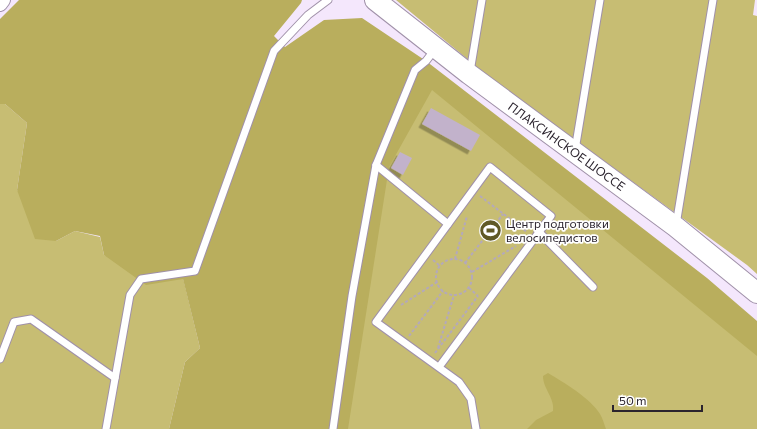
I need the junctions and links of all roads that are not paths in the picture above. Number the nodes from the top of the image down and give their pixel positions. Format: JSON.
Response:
{"nodes":[{"id":1,"x":3,"y":0,"type":"edge"},
{"id":2,"x":328,"y":0,"type":"edge"},
{"id":3,"x":375,"y":0,"type":"edge"},
{"id":4,"x":482,"y":0,"type":"edge"},
{"id":5,"x":600,"y":0,"type":"edge"},
{"id":6,"x":713,"y":0,"type":"edge"},
{"id":7,"x":0,"y":4,"type":"edge"},
{"id":8,"x":436,"y":48,"type":"junction"},
{"id":9,"x":469,"y":74,"type":"junction"},
{"id":10,"x":574,"y":152,"type":"junction"},
{"id":11,"x":376,"y":165,"type":"junction"},
{"id":12,"x":448,"y":224,"type":"junction"},
{"id":13,"x":676,"y":226,"type":"junction"},
{"id":14,"x":538,"y":231,"type":"junction"},
{"id":15,"x":593,"y":287,"type":"dead end"},
{"id":16,"x":757,"y":293,"type":"edge"},
{"id":17,"x":0,"y":359,"type":"edge"},
{"id":18,"x":439,"y":367,"type":"junction"},
{"id":19,"x":115,"y":378,"type":"junction"},
{"id":20,"x":106,"y":429,"type":"edge"},
{"id":21,"x":333,"y":429,"type":"edge"},
{"id":22,"x":476,"y":429,"type":"edge"}],
"edges":[{"from":1,"to":7,"type":"street"},
{"from":2,"to":19,"type":"lane"},
{"from":3,"to":8,"type":"main road","name":"ПЛАКСИНСКОЕ ШОССЕ"},
{"from":4,"to":9,"type":"lane"},
{"from":5,"to":10,"type":"lane"},
{"from":6,"to":13,"type":"lane"},
{"from":8,"to":9,"type":"main road","name":"ПЛАКСИНСКОЕ ШОССЕ"},
{"from":8,"to":11,"type":"lane"},
{"from":9,"to":10,"type":"main road","name":"ПЛАКСИНСКОЕ ШОССЕ"},
{"from":10,"to":13,"type":"main road","name":"ПЛАКСИНСКОЕ ШОССЕ"},
{"from":11,"to":12,"type":"lane"},
{"from":11,"to":21,"type":"lane"},
{"from":12,"to":14,"type":"lane"},
{"from":12,"to":18,"type":"lane"},
{"from":13,"to":16,"type":"main road","name":"ПЛАКСИНСКОЕ ШОССЕ"},
{"from":14,"to":15,"type":"lane"},
{"from":14,"to":18,"type":"lane"},
{"from":17,"to":19,"type":"lane"},
{"from":18,"to":22,"type":"lane"},
{"from":19,"to":20,"type":"lane"}]}
